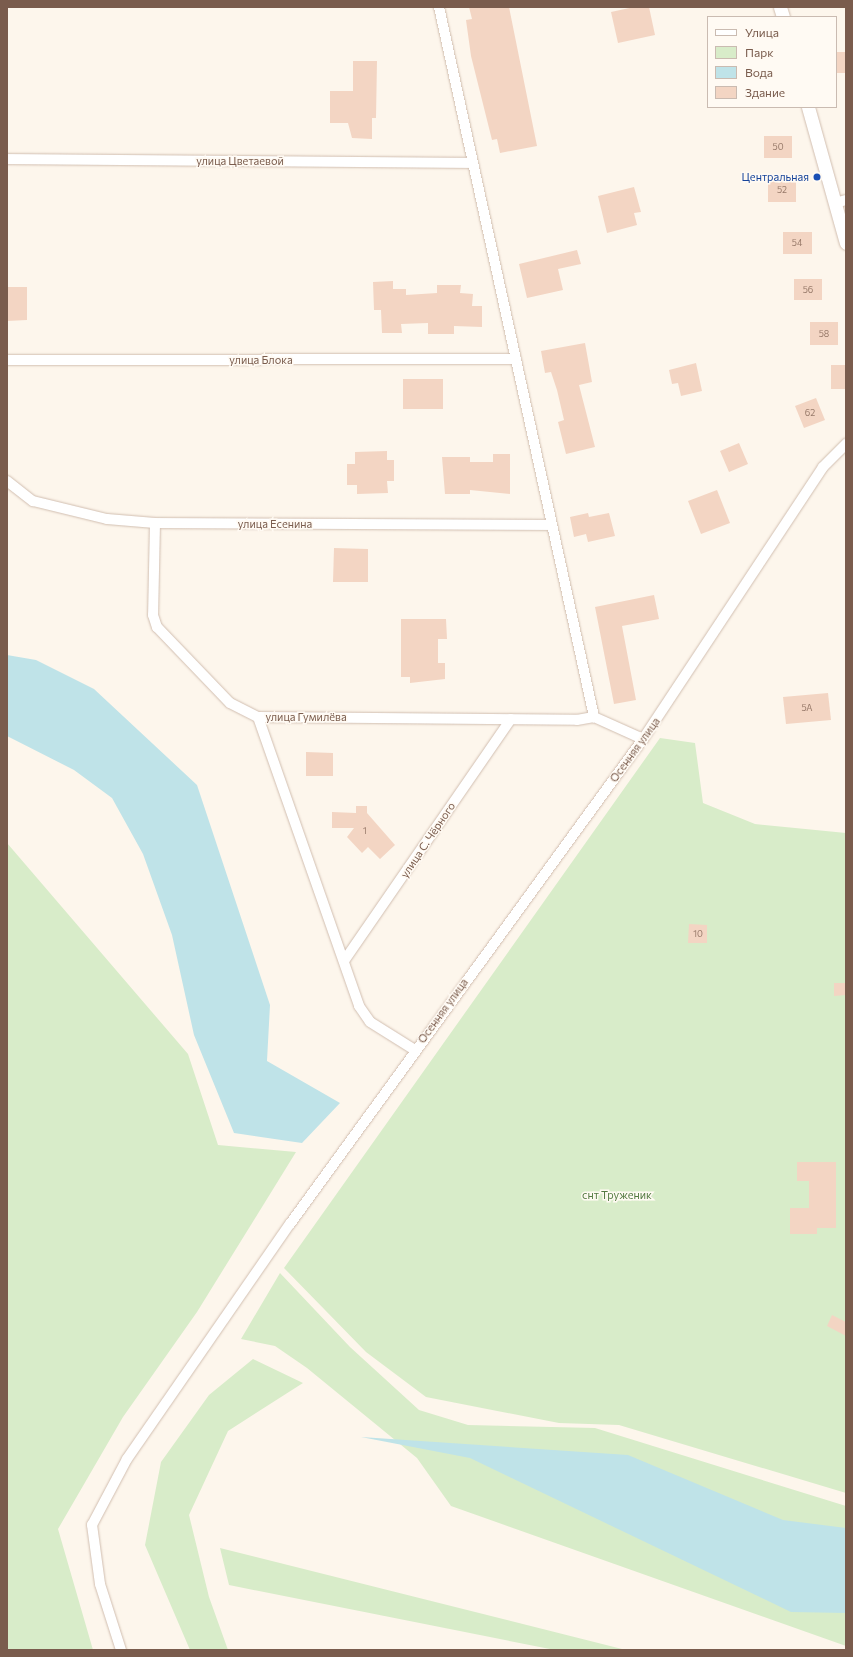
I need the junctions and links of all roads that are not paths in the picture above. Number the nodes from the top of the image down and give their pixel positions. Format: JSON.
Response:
{"nodes":[{"id":1,"x":439,"y":7,"type":"edge"},
{"id":2,"x":808,"y":108,"type":"edge"},
{"id":3,"x":7,"y":160,"type":"edge"},
{"id":4,"x":472,"y":163,"type":"junction"},
{"id":5,"x":840,"y":202,"type":"edge"},
{"id":6,"x":846,"y":243,"type":"edge"},
{"id":7,"x":516,"y":359,"type":"junction"},
{"id":8,"x":7,"y":360,"type":"edge"},
{"id":9,"x":846,"y":444,"type":"edge"},
{"id":10,"x":7,"y":481,"type":"edge"},
{"id":11,"x":155,"y":523,"type":"junction"},
{"id":12,"x":552,"y":525,"type":"junction"},
{"id":13,"x":594,"y":716,"type":"junction"},
{"id":14,"x":258,"y":717,"type":"junction"},
{"id":15,"x":511,"y":719,"type":"junction"},
{"id":16,"x":643,"y":739,"type":"junction"},
{"id":17,"x":344,"y":961,"type":"junction"},
{"id":18,"x":415,"y":1050,"type":"junction"},
{"id":19,"x":121,"y":1650,"type":"edge"}],
"edges":[{"from":1,"to":4,"type":"street"},
{"from":2,"to":5,"type":"street"},
{"from":3,"to":4,"type":"street","name":"улица Цветаевой"},
{"from":4,"to":7,"type":"street"},
{"from":5,"to":6,"type":"street"},
{"from":7,"to":8,"type":"street","name":"улица Блока"},
{"from":7,"to":12,"type":"street"},
{"from":9,"to":16,"type":"street","name":"Осенняя улица"},
{"from":10,"to":11,"type":"street","name":"улица Есенина"},
{"from":11,"to":12,"type":"street","name":"улица Есенина"},
{"from":11,"to":14,"type":"street","name":"улица Гумилёва"},
{"from":12,"to":13,"type":"street"},
{"from":13,"to":15,"type":"street","name":"улица Гумилёва"},
{"from":13,"to":16,"type":"street"},
{"from":14,"to":15,"type":"street","name":"улица Гумилёва"},
{"from":14,"to":17,"type":"street"},
{"from":15,"to":17,"type":"street","name":"улица С. Чёрного"},
{"from":16,"to":18,"type":"street","name":"Осенняя улица"},
{"from":17,"to":18,"type":"street"},
{"from":18,"to":19,"type":"street","name":"Осенняя улица"}]}
